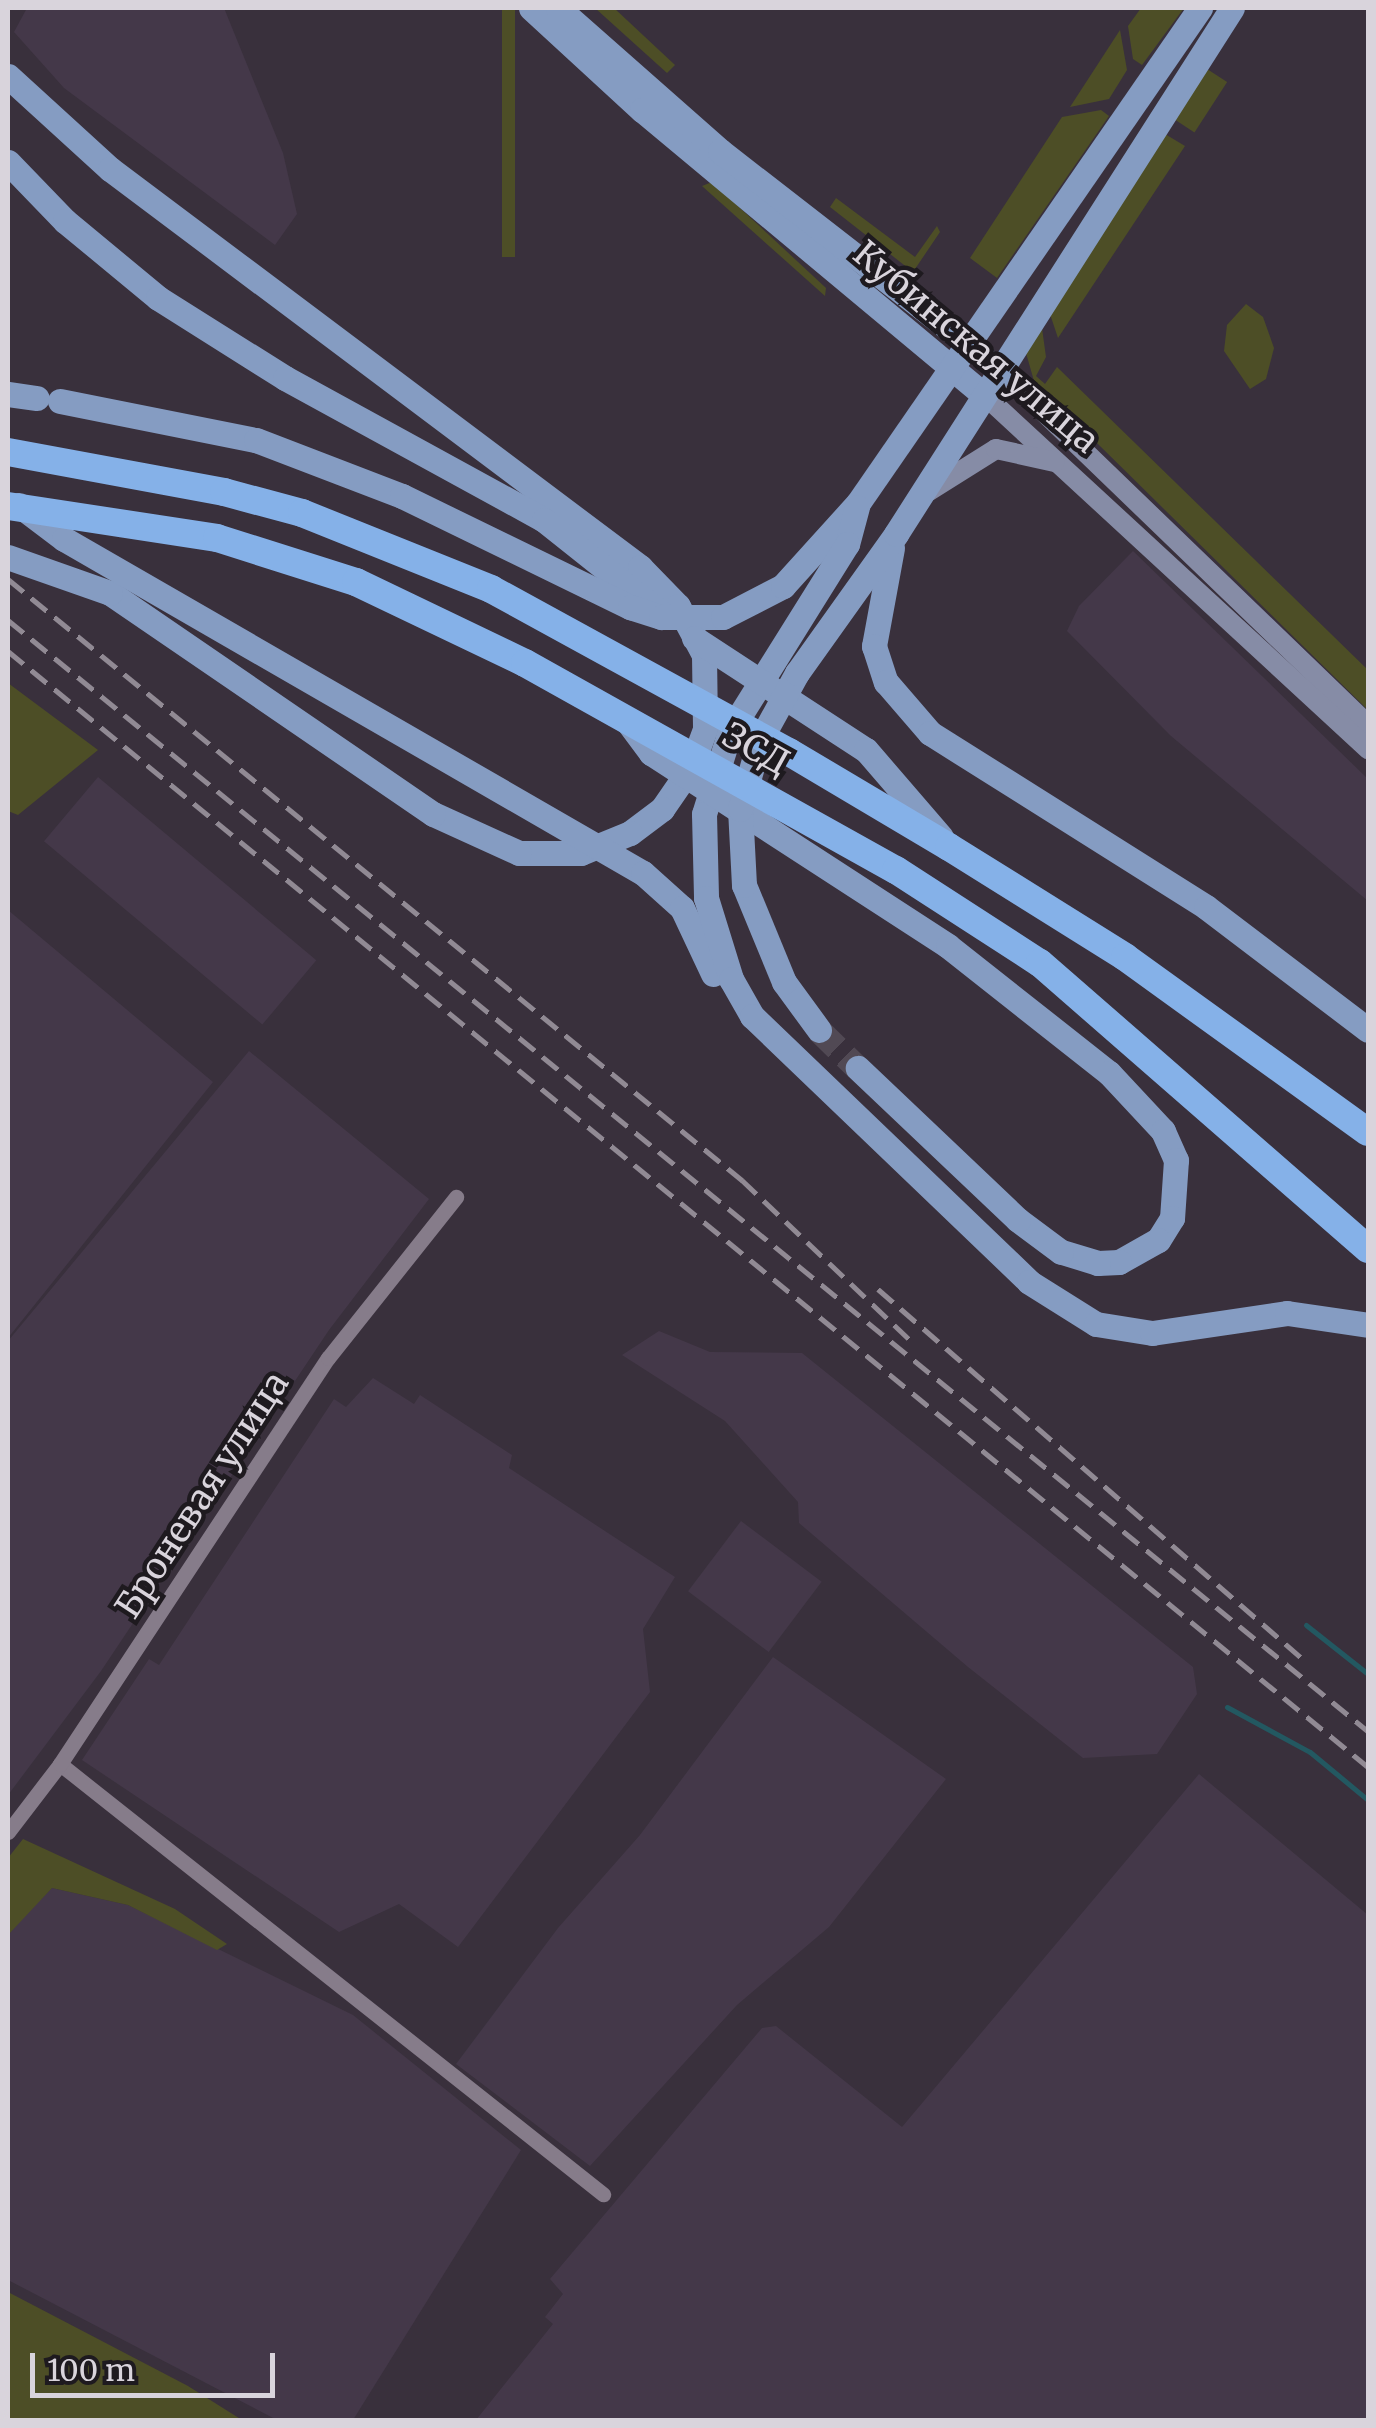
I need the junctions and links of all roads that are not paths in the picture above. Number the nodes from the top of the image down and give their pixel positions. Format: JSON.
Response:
{"nodes":[{"id":1,"x":531,"y":8,"type":"edge"},
{"id":2,"x":558,"y":8,"type":"edge"},
{"id":3,"x":1200,"y":8,"type":"edge"},
{"id":4,"x":1232,"y":8,"type":"edge"},
{"id":5,"x":8,"y":76,"type":"edge"},
{"id":6,"x":8,"y":162,"type":"edge"},
{"id":7,"x":970,"y":344,"type":"junction"},
{"id":8,"x":948,"y":364,"type":"junction"},
{"id":9,"x":997,"y":367,"type":"junction"},
{"id":10,"x":981,"y":392,"type":"junction"},
{"id":11,"x":8,"y":394,"type":"edge"},
{"id":12,"x":8,"y":452,"type":"edge"},
{"id":13,"x":1062,"y":464,"type":"junction"},
{"id":14,"x":8,"y":495,"type":"edge"},
{"id":15,"x":919,"y":498,"type":"junction"},
{"id":16,"x":858,"y":502,"type":"junction"},
{"id":17,"x":8,"y":506,"type":"edge"},
{"id":18,"x":896,"y":534,"type":"junction"},
{"id":19,"x":8,"y":557,"type":"edge"},
{"id":20,"x":625,"y":718,"type":"junction"},
{"id":21,"x":1368,"y":725,"type":"edge"},
{"id":22,"x":1368,"y":749,"type":"edge"},
{"id":23,"x":949,"y":847,"type":"junction"},
{"id":24,"x":819,"y":1030,"type":"tunnel mouth"},
{"id":25,"x":1368,"y":1030,"type":"edge"},
{"id":26,"x":858,"y":1068,"type":"tunnel mouth"},
{"id":27,"x":1368,"y":1132,"type":"edge"},
{"id":28,"x":456,"y":1197,"type":"dead end"},
{"id":29,"x":1368,"y":1249,"type":"edge"},
{"id":30,"x":995,"y":1252,"type":"junction"},
{"id":31,"x":1368,"y":1324,"type":"edge"},
{"id":32,"x":60,"y":1764,"type":"junction"},
{"id":33,"x":8,"y":1832,"type":"edge"},
{"id":34,"x":603,"y":2194,"type":"dead end"}],
"edges":[{"from":1,"to":8,"type":"main road","name":"Кубинская улица"},
{"from":2,"to":7,"type":"main road","name":"Кубинская улица"},
{"from":3,"to":7,"type":"main road"},
{"from":4,"to":9,"type":"main road"},
{"from":5,"to":19,"type":"main road"},
{"from":6,"to":23,"type":"main road"},
{"from":7,"to":8,"type":"main road"},
{"from":7,"to":9,"type":"main road","name":"Кубинская улица"},
{"from":8,"to":10,"type":"main road","name":"Кубинская улица"},
{"from":8,"to":16,"type":"main road"},
{"from":9,"to":10,"type":"main road"},
{"from":9,"to":21,"type":"main road","name":"Кубинская улица"},
{"from":10,"to":13,"type":"main road","name":"Кубинская улица"},
{"from":10,"to":15,"type":"main road"},
{"from":11,"to":16,"type":"main road"},
{"from":12,"to":23,"type":"highway","name":"ЗСД"},
{"from":13,"to":15,"type":"main road"},
{"from":13,"to":22,"type":"main road","name":"Кубинская улица"},
{"from":14,"to":30,"type":"main road"},
{"from":15,"to":18,"type":"main road"},
{"from":16,"to":30,"type":"main road"},
{"from":17,"to":20,"type":"highway","name":"ЗСД"},
{"from":18,"to":24,"type":"main road"},
{"from":18,"to":25,"type":"main road"},
{"from":20,"to":26,"type":"main road"},
{"from":20,"to":29,"type":"highway","name":"ЗСД"},
{"from":23,"to":27,"type":"highway","name":"ЗСД"},
{"from":28,"to":32,"type":"street","name":"Броневая улица"},
{"from":30,"to":31,"type":"main road"},
{"from":32,"to":33,"type":"street","name":"Броневая улица"},
{"from":32,"to":34,"type":"street"}]}
